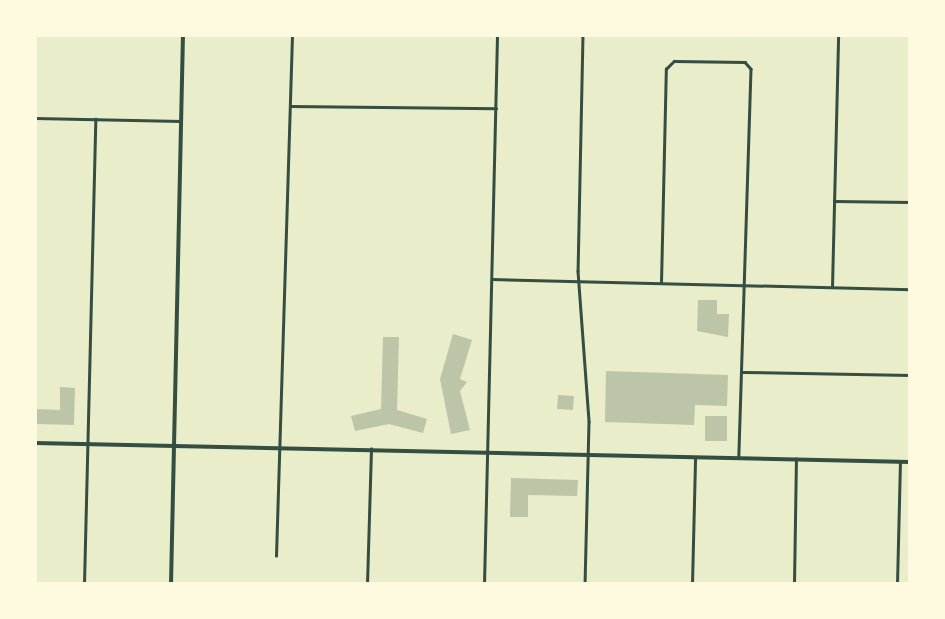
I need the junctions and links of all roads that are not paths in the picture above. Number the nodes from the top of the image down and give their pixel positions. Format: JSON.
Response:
{"nodes":[{"id":1,"x":78,"y":35,"type":"edge"},
{"id":2,"x":84,"y":35,"type":"edge"},
{"id":3,"x":183,"y":35,"type":"edge"},
{"id":4,"x":292,"y":35,"type":"edge"},
{"id":5,"x":497,"y":35,"type":"edge"},
{"id":6,"x":583,"y":35,"type":"edge"},
{"id":7,"x":838,"y":35,"type":"edge"},
{"id":8,"x":290,"y":106,"type":"junction"},
{"id":9,"x":496,"y":108,"type":"junction"},
{"id":10,"x":35,"y":118,"type":"edge"},
{"id":11,"x":96,"y":119,"type":"junction"},
{"id":12,"x":181,"y":121,"type":"junction"},
{"id":13,"x":834,"y":201,"type":"junction"},
{"id":14,"x":910,"y":202,"type":"edge"},
{"id":15,"x":492,"y":279,"type":"junction"},
{"id":16,"x":579,"y":280,"type":"junction"},
{"id":17,"x":661,"y":283,"type":"junction"},
{"id":18,"x":746,"y":286,"type":"junction"},
{"id":19,"x":832,"y":287,"type":"junction"},
{"id":20,"x":910,"y":289,"type":"edge"},
{"id":21,"x":743,"y":372,"type":"junction"},
{"id":22,"x":910,"y":375,"type":"edge"},
{"id":23,"x":35,"y":443,"type":"edge"},
{"id":24,"x":87,"y":444,"type":"junction"},
{"id":25,"x":174,"y":445,"type":"junction"},
{"id":26,"x":279,"y":447,"type":"junction"},
{"id":27,"x":371,"y":449,"type":"junction"},
{"id":28,"x":488,"y":451,"type":"junction"},
{"id":29,"x":587,"y":455,"type":"junction"},
{"id":30,"x":695,"y":457,"type":"junction"},
{"id":31,"x":739,"y":458,"type":"junction"},
{"id":32,"x":796,"y":459,"type":"junction"},
{"id":33,"x":900,"y":462,"type":"junction"},
{"id":34,"x":910,"y":462,"type":"edge"},
{"id":35,"x":276,"y":556,"type":"dead end"},
{"id":36,"x":84,"y":584,"type":"edge"},
{"id":37,"x":172,"y":584,"type":"edge"},
{"id":38,"x":367,"y":584,"type":"edge"},
{"id":39,"x":484,"y":584,"type":"edge"},
{"id":40,"x":585,"y":584,"type":"edge"},
{"id":41,"x":692,"y":584,"type":"edge"},
{"id":42,"x":794,"y":584,"type":"edge"},
{"id":43,"x":897,"y":584,"type":"edge"}],
"edges":[{"from":1,"to":2,"type":"street"},
{"from":3,"to":12,"type":"street"},
{"from":4,"to":8,"type":"street"},
{"from":5,"to":9,"type":"street"},
{"from":6,"to":16,"type":"street"},
{"from":7,"to":13,"type":"street"},
{"from":8,"to":9,"type":"street"},
{"from":8,"to":26,"type":"street"},
{"from":9,"to":15,"type":"street"},
{"from":10,"to":11,"type":"street"},
{"from":11,"to":12,"type":"street"},
{"from":11,"to":24,"type":"street"},
{"from":12,"to":25,"type":"street"},
{"from":13,"to":14,"type":"street"},
{"from":13,"to":19,"type":"street"},
{"from":15,"to":16,"type":"street"},
{"from":15,"to":28,"type":"street"},
{"from":16,"to":17,"type":"street"},
{"from":16,"to":29,"type":"street"},
{"from":17,"to":18,"type":"street"},
{"from":17,"to":18,"type":"street"},
{"from":18,"to":19,"type":"street"},
{"from":18,"to":21,"type":"street"},
{"from":19,"to":20,"type":"street"},
{"from":21,"to":22,"type":"street"},
{"from":21,"to":31,"type":"street"},
{"from":23,"to":24,"type":"street"},
{"from":24,"to":25,"type":"street"},
{"from":24,"to":36,"type":"street"},
{"from":25,"to":26,"type":"street"},
{"from":25,"to":37,"type":"street"},
{"from":26,"to":27,"type":"street"},
{"from":26,"to":35,"type":"street"},
{"from":27,"to":28,"type":"street"},
{"from":27,"to":38,"type":"street"},
{"from":28,"to":29,"type":"street"},
{"from":28,"to":39,"type":"street"},
{"from":29,"to":30,"type":"street"},
{"from":29,"to":40,"type":"street"},
{"from":30,"to":31,"type":"street"},
{"from":30,"to":41,"type":"street"},
{"from":31,"to":32,"type":"street"},
{"from":32,"to":33,"type":"street"},
{"from":32,"to":42,"type":"street"},
{"from":33,"to":34,"type":"street"},
{"from":33,"to":43,"type":"street"}]}
